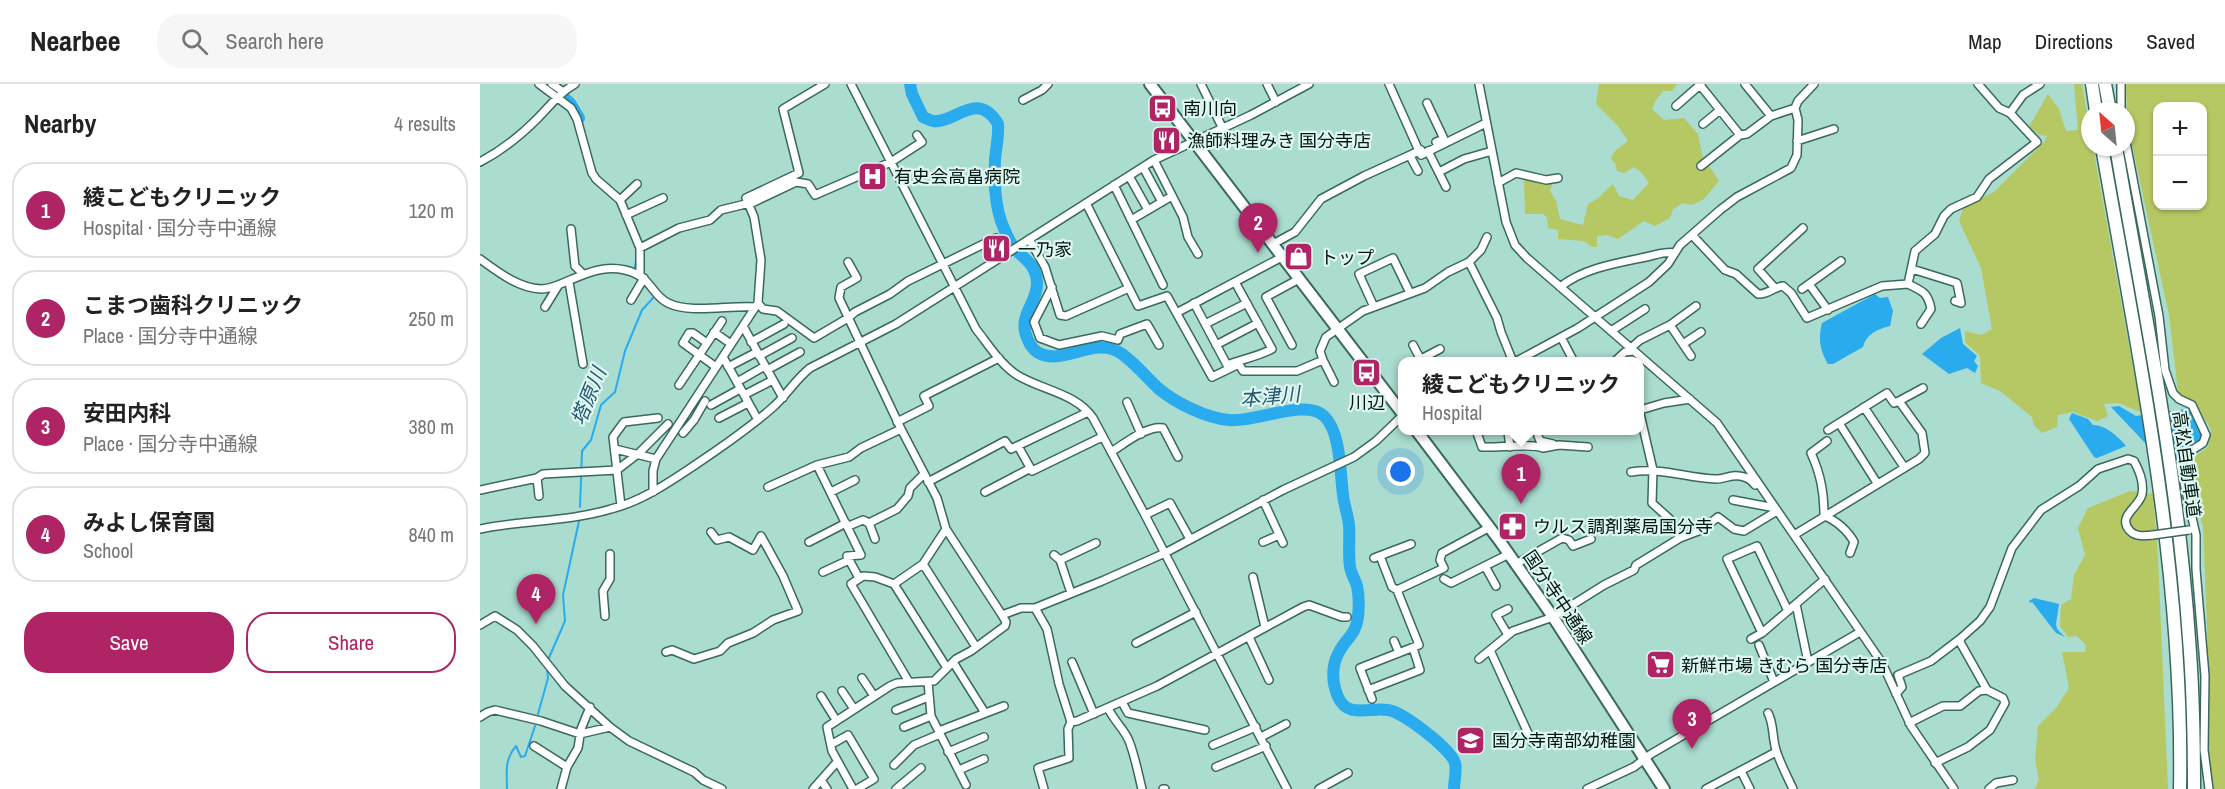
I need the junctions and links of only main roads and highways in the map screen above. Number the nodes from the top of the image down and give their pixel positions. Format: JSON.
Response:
{"nodes":[{"id":1,"x":1150,"y":84,"type":"edge"},
{"id":2,"x":2092,"y":84,"type":"edge"},
{"id":3,"x":2105,"y":84,"type":"edge"},
{"id":4,"x":2095,"y":102,"type":"edge"},
{"id":5,"x":2108,"y":102,"type":"edge"},
{"id":6,"x":2104,"y":156,"type":"edge"},
{"id":7,"x":2117,"y":156,"type":"edge"},
{"id":8,"x":2154,"y":408,"type":"junction"},
{"id":9,"x":1398,"y":409,"type":"edge"},
{"id":10,"x":1420,"y":435,"type":"edge"},
{"id":11,"x":1664,"y":789,"type":"edge"},
{"id":12,"x":2180,"y":789,"type":"edge"},
{"id":13,"x":2194,"y":789,"type":"edge"}],
"edges":[{"from":1,"to":9,"type":"main road"},
{"from":2,"to":4,"type":"highway"},
{"from":3,"to":5,"type":"highway"},
{"from":6,"to":8,"type":"highway","name":"高松自動車道"},
{"from":7,"to":8,"type":"highway","name":"高松自動車道"},
{"from":8,"to":12,"type":"highway","name":"高松自動車道"},
{"from":8,"to":13,"type":"highway","name":"高松自動車道"},
{"from":10,"to":11,"type":"main road","name":"国分寺中通線"}]}
